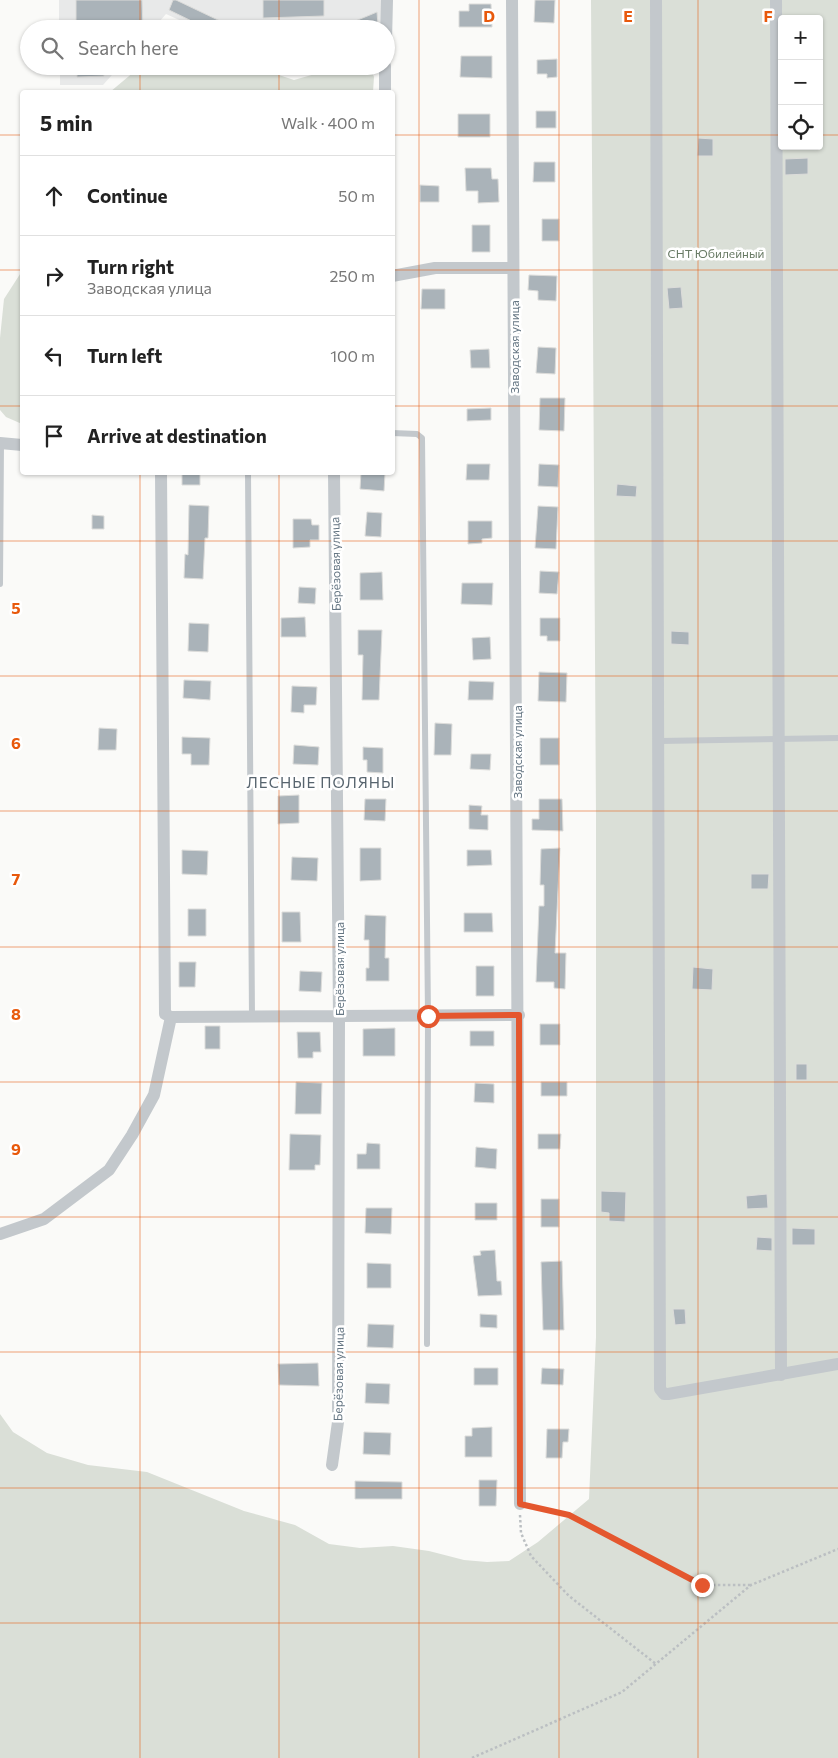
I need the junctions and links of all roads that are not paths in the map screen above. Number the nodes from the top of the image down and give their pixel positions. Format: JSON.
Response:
{"nodes":[{"id":1,"x":387,"y":0,"type":"edge"},
{"id":2,"x":512,"y":0,"type":"edge"},
{"id":3,"x":656,"y":0,"type":"edge"},
{"id":4,"x":776,"y":0,"type":"edge"},
{"id":5,"x":387,"y":20,"type":"edge"},
{"id":6,"x":385,"y":75,"type":"edge"},
{"id":7,"x":384,"y":90,"type":"edge"},
{"id":8,"x":514,"y":268,"type":"junction"},
{"id":9,"x":395,"y":275,"type":"edge"},
{"id":10,"x":395,"y":433,"type":"edge"},
{"id":11,"x":0,"y":443,"type":"edge"},
{"id":12,"x":20,"y":445,"type":"edge"},
{"id":13,"x":161,"y":475,"type":"edge"},
{"id":14,"x":248,"y":475,"type":"edge"},
{"id":15,"x":334,"y":475,"type":"edge"},
{"id":16,"x":0,"y":584,"type":"edge"},
{"id":17,"x":779,"y":738,"type":"junction"},
{"id":18,"x":838,"y":738,"type":"edge"},
{"id":19,"x":660,"y":741,"type":"junction"},
{"id":20,"x":519,"y":1015,"type":"junction"},
{"id":21,"x":252,"y":1016,"type":"junction"},
{"id":22,"x":339,"y":1016,"type":"junction"},
{"id":23,"x":428,"y":1016,"type":"junction"},
{"id":24,"x":171,"y":1017,"type":"junction"},
{"id":25,"x":0,"y":1234,"type":"edge"},
{"id":26,"x":428,"y":1344,"type":"dead end"},
{"id":27,"x":838,"y":1364,"type":"edge"},
{"id":28,"x":781,"y":1375,"type":"junction"},
{"id":29,"x":332,"y":1465,"type":"dead end"},
{"id":30,"x":520,"y":1504,"type":"road end"}],
"edges":[{"from":1,"to":5,"type":"street"},
{"from":2,"to":8,"type":"street","name":"Заводская улица"},
{"from":3,"to":19,"type":"street"},
{"from":4,"to":17,"type":"street"},
{"from":6,"to":7,"type":"street"},
{"from":8,"to":9,"type":"street"},
{"from":8,"to":20,"type":"street","name":"Заводская улица"},
{"from":10,"to":23,"type":"lane"},
{"from":11,"to":12,"type":"street"},
{"from":11,"to":16,"type":"lane"},
{"from":13,"to":24,"type":"street"},
{"from":14,"to":21,"type":"lane"},
{"from":15,"to":22,"type":"street","name":"Берёзовая улица"},
{"from":17,"to":18,"type":"lane"},
{"from":17,"to":19,"type":"lane"},
{"from":17,"to":28,"type":"street"},
{"from":19,"to":28,"type":"street"},
{"from":20,"to":23,"type":"street"},
{"from":20,"to":30,"type":"street","name":"Заводская улица"},
{"from":21,"to":22,"type":"street"},
{"from":21,"to":24,"type":"street"},
{"from":22,"to":23,"type":"street"},
{"from":22,"to":29,"type":"street","name":"Берёзовая улица"},
{"from":23,"to":26,"type":"lane"},
{"from":24,"to":25,"type":"street"},
{"from":27,"to":28,"type":"street"}]}
